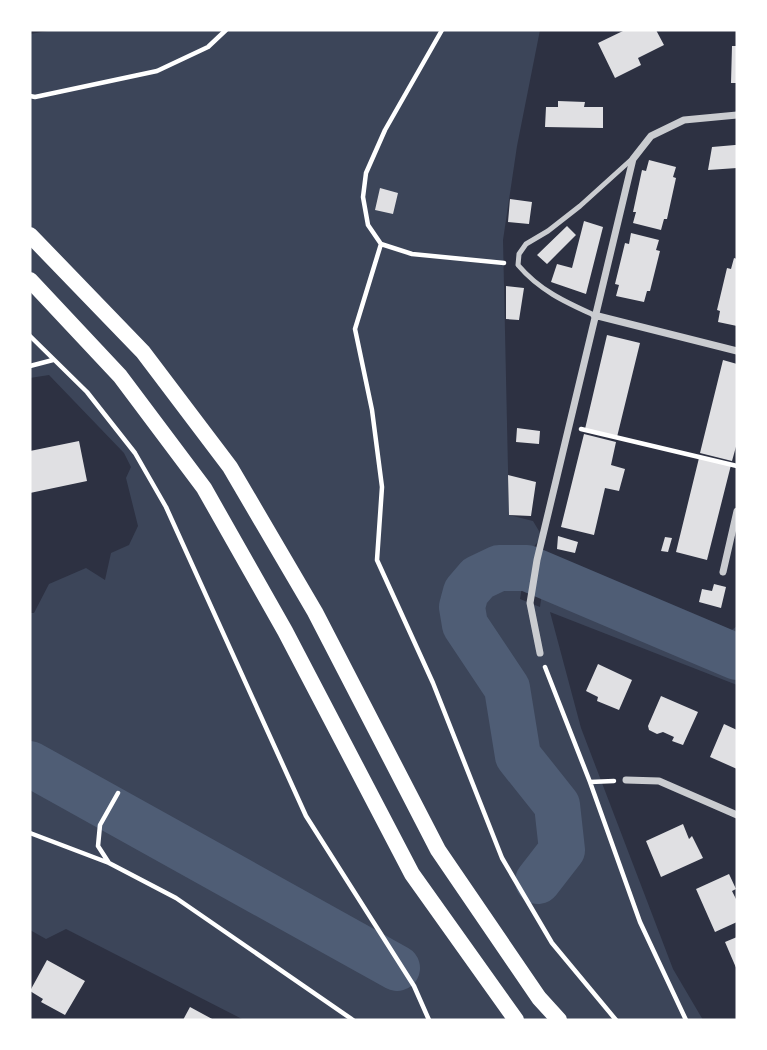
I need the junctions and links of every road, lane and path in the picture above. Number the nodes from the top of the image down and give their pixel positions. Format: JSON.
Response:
{"nodes":[{"id":1,"x":226,"y":30,"type":"edge"},
{"id":2,"x":442,"y":30,"type":"edge"},
{"id":3,"x":30,"y":96,"type":"edge"},
{"id":4,"x":737,"y":115,"type":"edge"},
{"id":5,"x":633,"y":159,"type":"junction"},
{"id":6,"x":30,"y":235,"type":"edge"},
{"id":7,"x":381,"y":244,"type":"junction"},
{"id":8,"x":518,"y":265,"type":"junction"},
{"id":9,"x":30,"y":280,"type":"edge"},
{"id":10,"x":594,"y":315,"type":"junction"},
{"id":11,"x":30,"y":336,"type":"edge"},
{"id":12,"x":737,"y":351,"type":"edge"},
{"id":13,"x":54,"y":360,"type":"junction"},
{"id":14,"x":30,"y":366,"type":"edge"},
{"id":15,"x":568,"y":426,"type":"junction"},
{"id":16,"x":737,"y":466,"type":"edge"},
{"id":17,"x":737,"y":511,"type":"edge"},
{"id":18,"x":723,"y":572,"type":"dead end"},
{"id":19,"x":540,"y":653,"type":"joint"},
{"id":20,"x":626,"y":780,"type":"joint"},
{"id":21,"x":590,"y":782,"type":"junction"},
{"id":22,"x":118,"y":793,"type":"dead end"},
{"id":23,"x":737,"y":815,"type":"edge"},
{"id":24,"x":30,"y":833,"type":"edge"},
{"id":25,"x":109,"y":863,"type":"junction"},
{"id":26,"x":353,"y":1020,"type":"edge"},
{"id":27,"x":429,"y":1020,"type":"edge"},
{"id":28,"x":516,"y":1020,"type":"edge"},
{"id":29,"x":559,"y":1020,"type":"edge"},
{"id":30,"x":617,"y":1020,"type":"edge"},
{"id":31,"x":686,"y":1020,"type":"edge"}],
"edges":[{"from":1,"to":3,"type":"path"},
{"from":2,"to":7,"type":"path"},
{"from":4,"to":5,"type":"street"},
{"from":5,"to":8,"type":"lane"},
{"from":5,"to":10,"type":"street"},
{"from":6,"to":29,"type":"main road"},
{"from":7,"to":8,"type":"path"},
{"from":7,"to":30,"type":"path"},
{"from":8,"to":10,"type":"lane"},
{"from":9,"to":28,"type":"main road"},
{"from":10,"to":12,"type":"street"},
{"from":10,"to":15,"type":"street"},
{"from":11,"to":13,"type":"path"},
{"from":13,"to":14,"type":"path"},
{"from":13,"to":27,"type":"path"},
{"from":15,"to":16,"type":"path"},
{"from":15,"to":19,"type":"street"},
{"from":17,"to":18,"type":"street"},
{"from":19,"to":21,"type":"path"},
{"from":20,"to":21,"type":"path"},
{"from":20,"to":23,"type":"street"},
{"from":21,"to":31,"type":"path"},
{"from":22,"to":25,"type":"path"},
{"from":24,"to":25,"type":"path"},
{"from":25,"to":26,"type":"path"}]}
